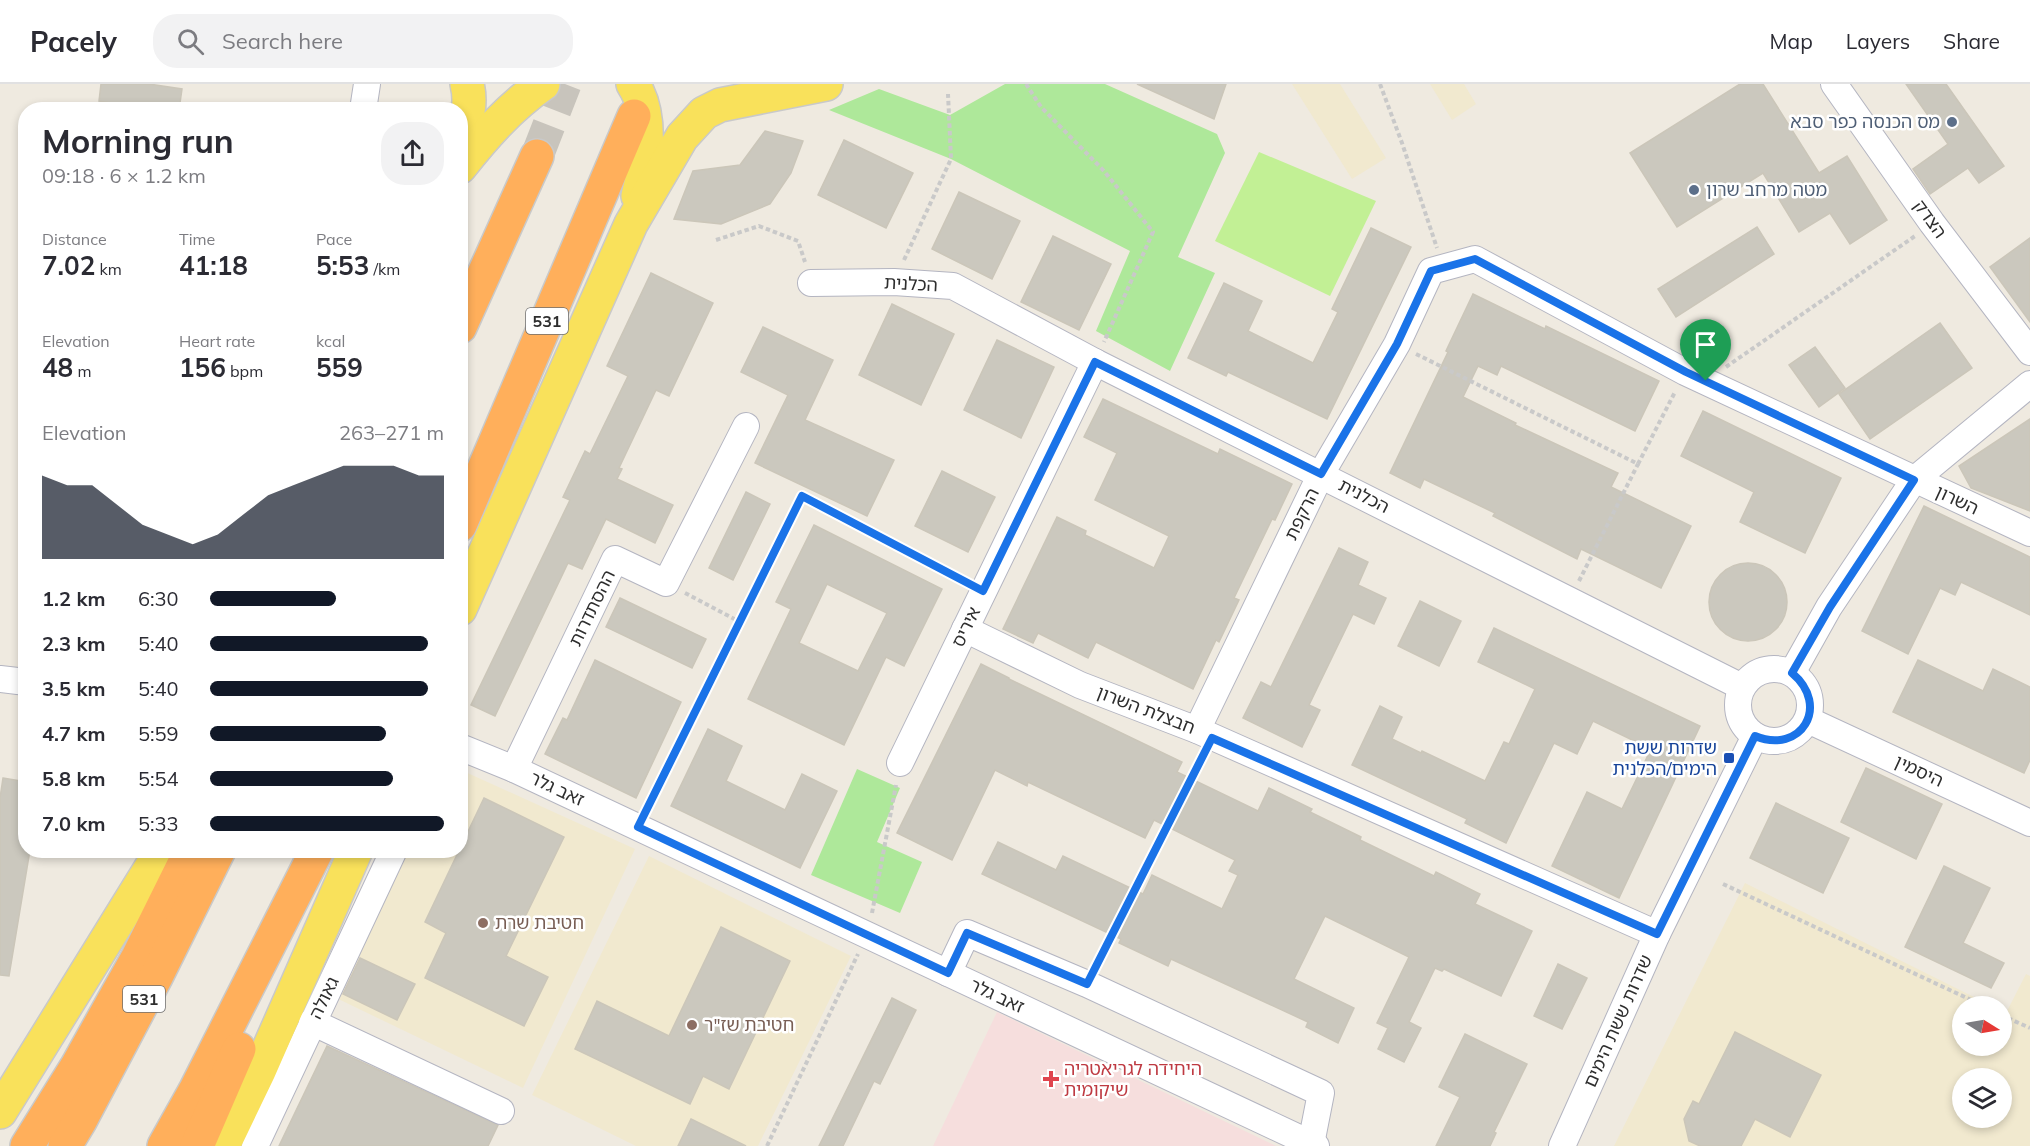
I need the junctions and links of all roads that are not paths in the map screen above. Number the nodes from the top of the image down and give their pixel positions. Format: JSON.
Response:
{"nodes":[{"id":1,"x":367,"y":84,"type":"edge"},
{"id":2,"x":467,"y":84,"type":"edge"},
{"id":3,"x":543,"y":84,"type":"edge"},
{"id":4,"x":633,"y":84,"type":"edge"},
{"id":5,"x":826,"y":84,"type":"edge"},
{"id":6,"x":1834,"y":84,"type":"edge"},
{"id":7,"x":364,"y":102,"type":"edge"},
{"id":8,"x":634,"y":116,"type":"dead end"},
{"id":9,"x":468,"y":119,"type":"edge"},
{"id":10,"x":468,"y":157,"type":"edge"},
{"id":11,"x":631,"y":224,"type":"junction"},
{"id":12,"x":1437,"y":269,"type":"joint"},
{"id":13,"x":811,"y":283,"type":"road end"},
{"id":14,"x":468,"y":294,"type":"edge"},
{"id":15,"x":468,"y":309,"type":"edge"},
{"id":16,"x":2030,"y":352,"type":"edge"},
{"id":17,"x":1095,"y":362,"type":"junction"},
{"id":18,"x":2030,"y":384,"type":"edge"},
{"id":19,"x":746,"y":426,"type":"dead end"},
{"id":20,"x":1321,"y":474,"type":"junction"},
{"id":21,"x":1914,"y":480,"type":"junction"},
{"id":22,"x":468,"y":506,"type":"edge"},
{"id":23,"x":2030,"y":533,"type":"edge"},
{"id":24,"x":468,"y":591,"type":"edge"},
{"id":25,"x":965,"y":629,"type":"junction"},
{"id":26,"x":1792,"y":673,"type":"junction"},
{"id":27,"x":0,"y":679,"type":"edge"},
{"id":28,"x":18,"y":681,"type":"edge"},
{"id":29,"x":1742,"y":687,"type":"junction"},
{"id":30,"x":1808,"y":720,"type":"junction"},
{"id":31,"x":1205,"y":734,"type":"junction"},
{"id":32,"x":1755,"y":736,"type":"junction"},
{"id":33,"x":468,"y":750,"type":"edge"},
{"id":34,"x":900,"y":763,"type":"road end"},
{"id":35,"x":514,"y":769,"type":"junction"},
{"id":36,"x":2030,"y":823,"type":"edge"},
{"id":37,"x":157,"y":858,"type":"edge"},
{"id":38,"x":187,"y":858,"type":"edge"},
{"id":39,"x":215,"y":858,"type":"edge"},
{"id":40,"x":313,"y":858,"type":"edge"},
{"id":41,"x":319,"y":858,"type":"edge"},
{"id":42,"x":352,"y":858,"type":"edge"},
{"id":43,"x":390,"y":858,"type":"edge"},
{"id":44,"x":1657,"y":934,"type":"junction"},
{"id":45,"x":948,"y":973,"type":"junction"},
{"id":46,"x":312,"y":1022,"type":"junction"},
{"id":47,"x":501,"y":1111,"type":"dead end"},
{"id":48,"x":0,"y":1112,"type":"edge"},
{"id":49,"x":1314,"y":1145,"type":"edge"},
{"id":50,"x":27,"y":1146,"type":"edge"},
{"id":51,"x":65,"y":1146,"type":"edge"},
{"id":52,"x":164,"y":1146,"type":"edge"},
{"id":53,"x":197,"y":1146,"type":"edge"},
{"id":54,"x":223,"y":1146,"type":"edge"},
{"id":55,"x":255,"y":1146,"type":"edge"},
{"id":56,"x":1562,"y":1146,"type":"edge"}],
"edges":[{"from":1,"to":7,"type":"street"},
{"from":2,"to":9,"type":"main road"},
{"from":3,"to":10,"type":"main road"},
{"from":4,"to":11,"type":"main road"},
{"from":5,"to":11,"type":"main road"},
{"from":6,"to":16,"type":"street","name":"הצדק"},
{"from":8,"to":22,"type":"highway","number":"531"},
{"from":11,"to":24,"type":"main road"},
{"from":12,"to":20,"type":"street","name":"הרקפת"},
{"from":12,"to":21,"type":"street","name":"השרון"},
{"from":13,"to":17,"type":"street","name":"הכלנית"},
{"from":14,"to":15,"type":"highway"},
{"from":17,"to":20,"type":"street","name":"הכלנית"},
{"from":17,"to":25,"type":"street","name":"איריס"},
{"from":18,"to":21,"type":"street"},
{"from":19,"to":35,"type":"street","name":"ההסתדרות"},
{"from":20,"to":29,"type":"street","name":"הכלנית"},
{"from":20,"to":31,"type":"street","name":"הרקפת"},
{"from":21,"to":23,"type":"street","name":"השרון"},
{"from":21,"to":26,"type":"street"},
{"from":25,"to":31,"type":"street","name":"חבצלת השרון"},
{"from":25,"to":34,"type":"street","name":"איריס"},
{"from":26,"to":29,"type":"street"},
{"from":26,"to":30,"type":"street"},
{"from":27,"to":28,"type":"street"},
{"from":29,"to":32,"type":"street"},
{"from":30,"to":32,"type":"street"},
{"from":30,"to":36,"type":"street","name":"היסמין"},
{"from":31,"to":44,"type":"street","name":"חבצלת השרון"},
{"from":32,"to":44,"type":"street","name":"שדרות ששת הימים"},
{"from":33,"to":35,"type":"street"},
{"from":35,"to":45,"type":"street","name":"זאב גלר"},
{"from":37,"to":48,"type":"main road"},
{"from":38,"to":50,"type":"highway"},
{"from":39,"to":51,"type":"highway","number":"531"},
{"from":40,"to":52,"type":"highway"},
{"from":41,"to":53,"type":"highway"},
{"from":42,"to":54,"type":"main road"},
{"from":43,"to":46,"type":"street","name":"גאולה"},
{"from":44,"to":56,"type":"street","name":"שדרות ששת הימים"},
{"from":45,"to":49,"type":"street","name":"זאב גלר"},
{"from":45,"to":49,"type":"street"},
{"from":46,"to":47,"type":"street"},
{"from":46,"to":55,"type":"street","name":"גאולה"}]}
